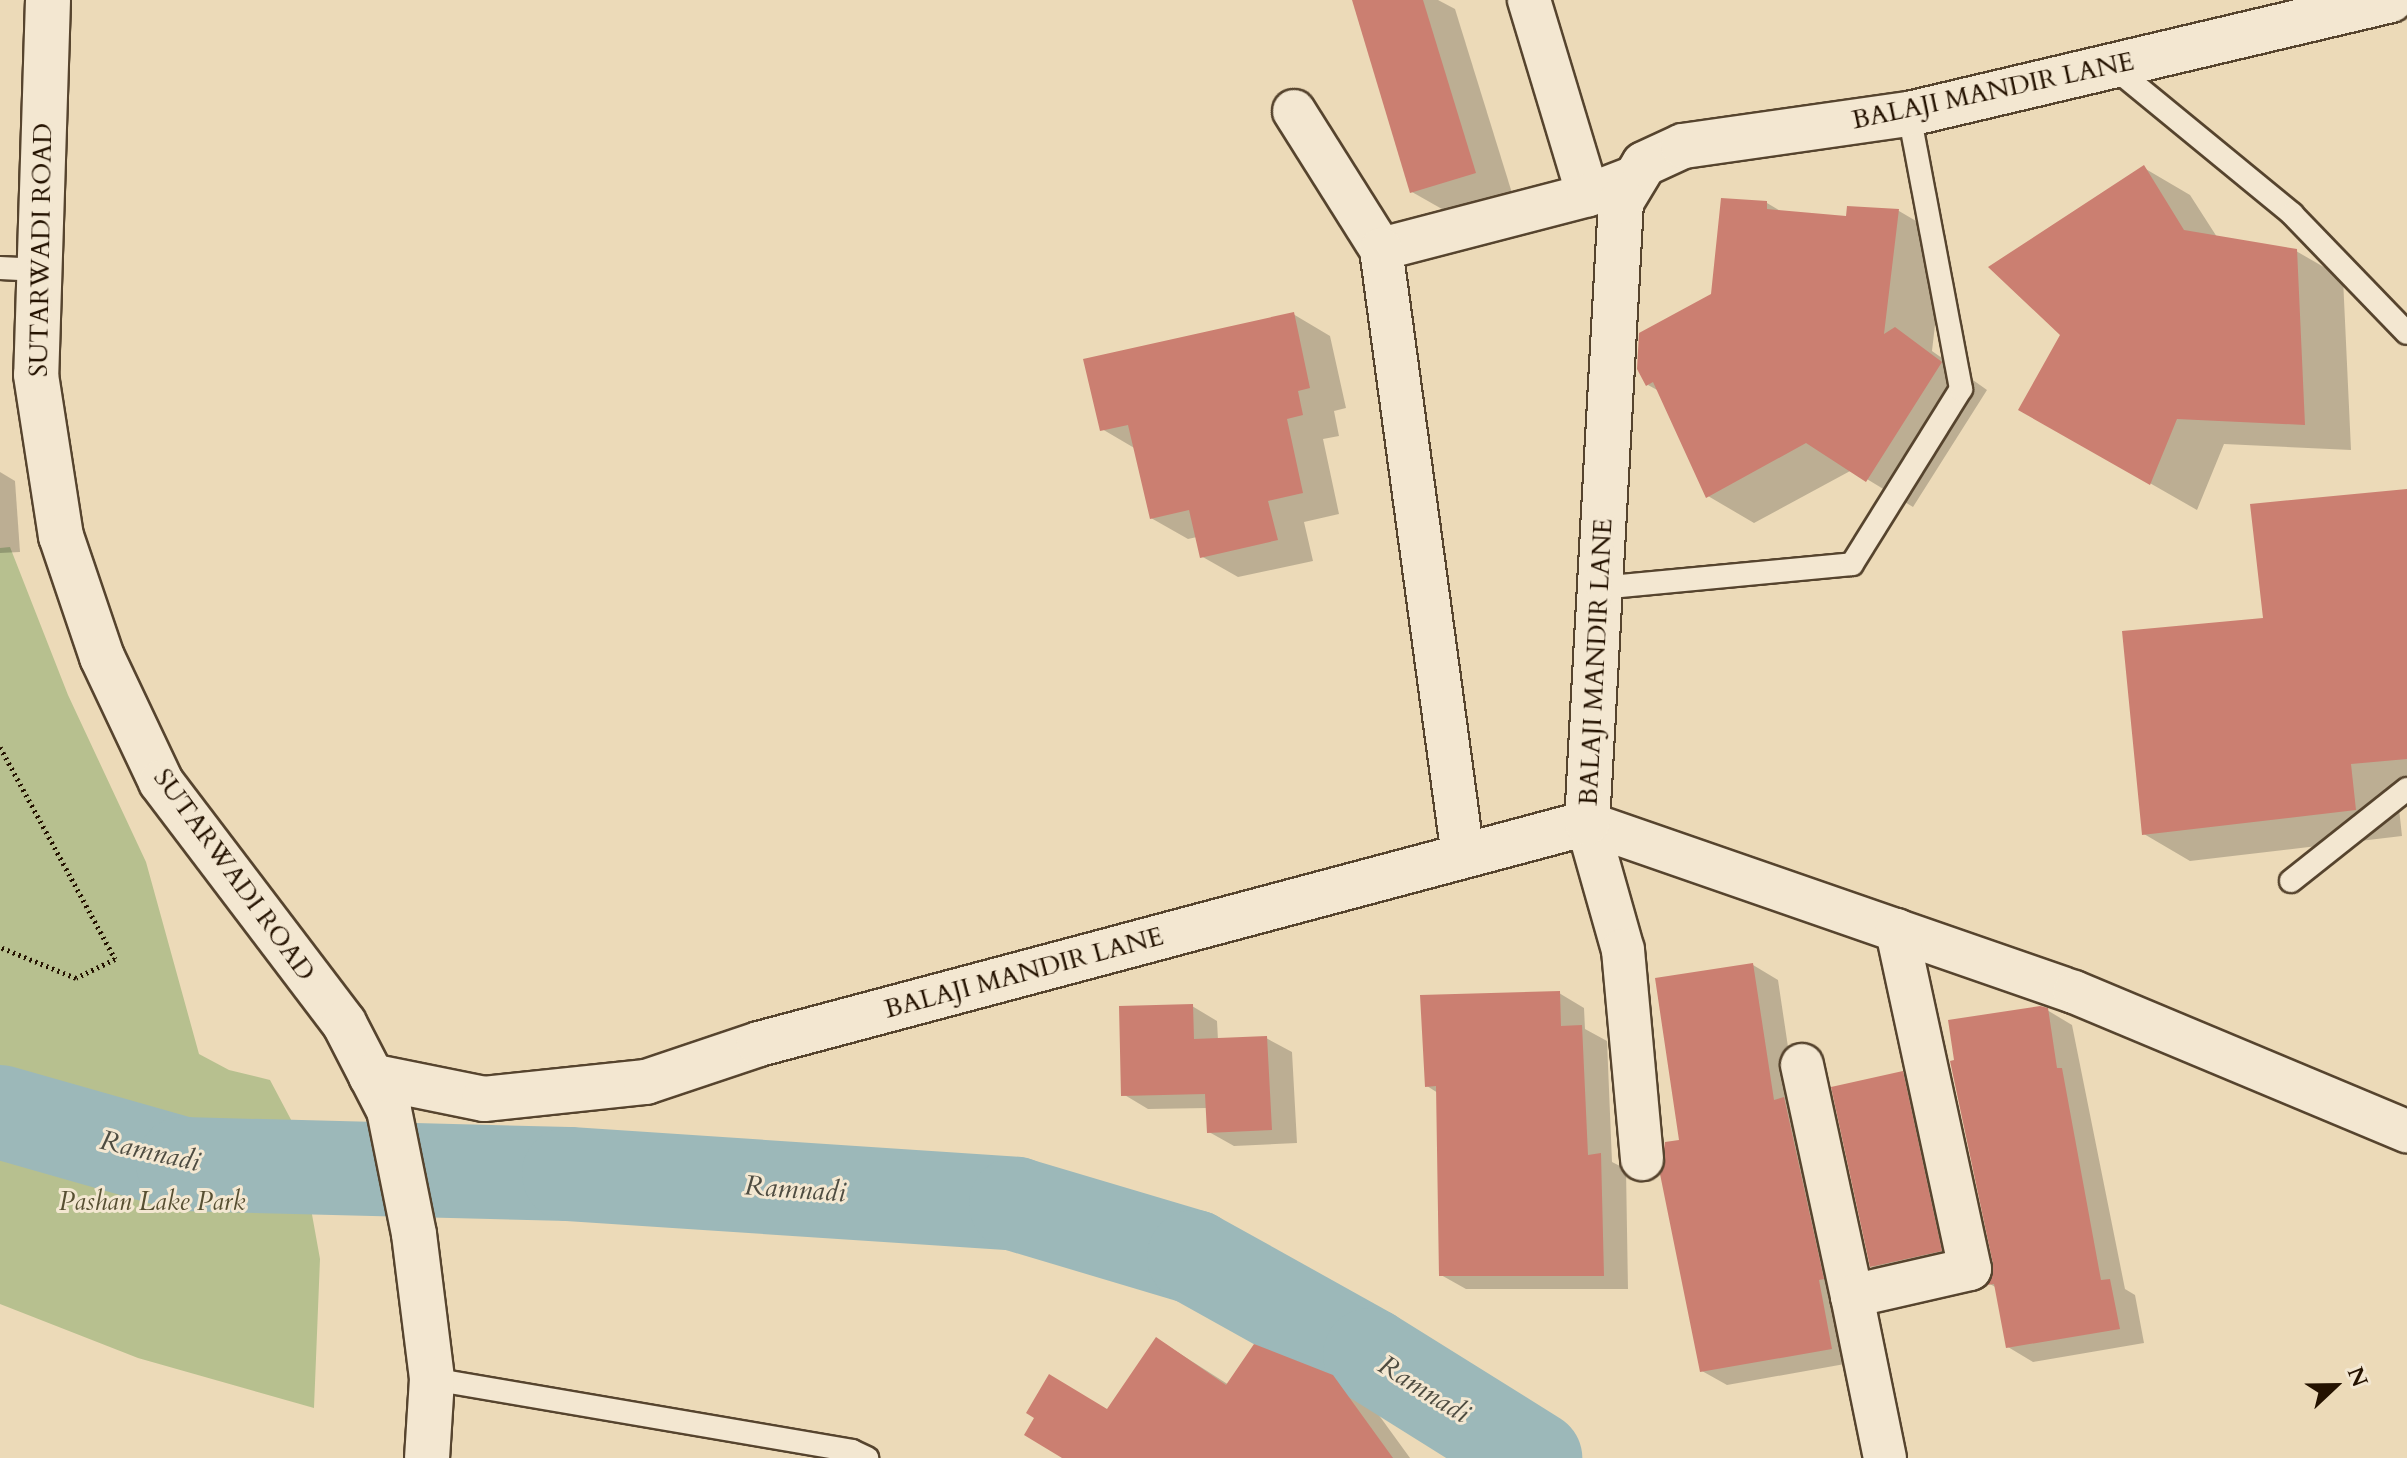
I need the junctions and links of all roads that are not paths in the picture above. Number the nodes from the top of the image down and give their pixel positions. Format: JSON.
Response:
{"nodes":[{"id":1,"x":48,"y":0,"type":"edge"},
{"id":2,"x":1529,"y":0,"type":"edge"},
{"id":3,"x":2391,"y":0,"type":"edge"},
{"id":4,"x":2112,"y":66,"type":"junction"},
{"id":5,"x":1294,"y":111,"type":"dead end"},
{"id":6,"x":1909,"y":114,"type":"junction"},
{"id":7,"x":1630,"y":179,"type":"junction"},
{"id":8,"x":1588,"y":195,"type":"junction"},
{"id":9,"x":1381,"y":249,"type":"junction"},
{"id":10,"x":20,"y":269,"type":"edge"},
{"id":11,"x":2407,"y":333,"type":"edge"},
{"id":12,"x":1600,"y":588,"type":"junction"},
{"id":13,"x":2407,"y":789,"type":"edge"},
{"id":14,"x":1587,"y":823,"type":"junction"},
{"id":15,"x":1463,"y":856,"type":"junction"},
{"id":16,"x":2291,"y":881,"type":"dead end"},
{"id":17,"x":1897,"y":930,"type":"junction"},
{"id":18,"x":1802,"y":1065,"type":"dead end"},
{"id":19,"x":380,"y":1093,"type":"junction"},
{"id":20,"x":2407,"y":1131,"type":"edge"},
{"id":21,"x":1642,"y":1159,"type":"dead end"},
{"id":22,"x":1852,"y":1296,"type":"junction"},
{"id":23,"x":432,"y":1379,"type":"junction"},
{"id":24,"x":427,"y":1458,"type":"edge"},
{"id":25,"x":867,"y":1458,"type":"edge"},
{"id":26,"x":1885,"y":1458,"type":"edge"}],
"edges":[{"from":1,"to":10,"type":"street","name":"SUTARWADI ROAD"},
{"from":2,"to":8,"type":"street"},
{"from":3,"to":4,"type":"street","name":"BALAJI MANDIR LANE"},
{"from":4,"to":6,"type":"street","name":"BALAJI MANDIR LANE"},
{"from":4,"to":11,"type":"lane"},
{"from":5,"to":9,"type":"street"},
{"from":6,"to":7,"type":"street","name":"BALAJI MANDIR LANE"},
{"from":6,"to":12,"type":"lane"},
{"from":7,"to":8,"type":"street"},
{"from":7,"to":12,"type":"street","name":"BALAJI MANDIR LANE"},
{"from":8,"to":9,"type":"street"},
{"from":9,"to":15,"type":"street"},
{"from":10,"to":19,"type":"street","name":"SUTARWADI ROAD"},
{"from":12,"to":14,"type":"street","name":"BALAJI MANDIR LANE"},
{"from":13,"to":16,"type":"lane"},
{"from":14,"to":15,"type":"street","name":"BALAJI MANDIR LANE"},
{"from":14,"to":17,"type":"street"},
{"from":14,"to":21,"type":"street"},
{"from":15,"to":19,"type":"street","name":"BALAJI MANDIR LANE"},
{"from":17,"to":20,"type":"street"},
{"from":17,"to":22,"type":"street"},
{"from":18,"to":22,"type":"street"},
{"from":19,"to":23,"type":"street","name":"SUTARWADI ROAD"},
{"from":22,"to":26,"type":"street"},
{"from":23,"to":24,"type":"street","name":"SUTARWADI ROAD"},
{"from":23,"to":25,"type":"lane"}]}
